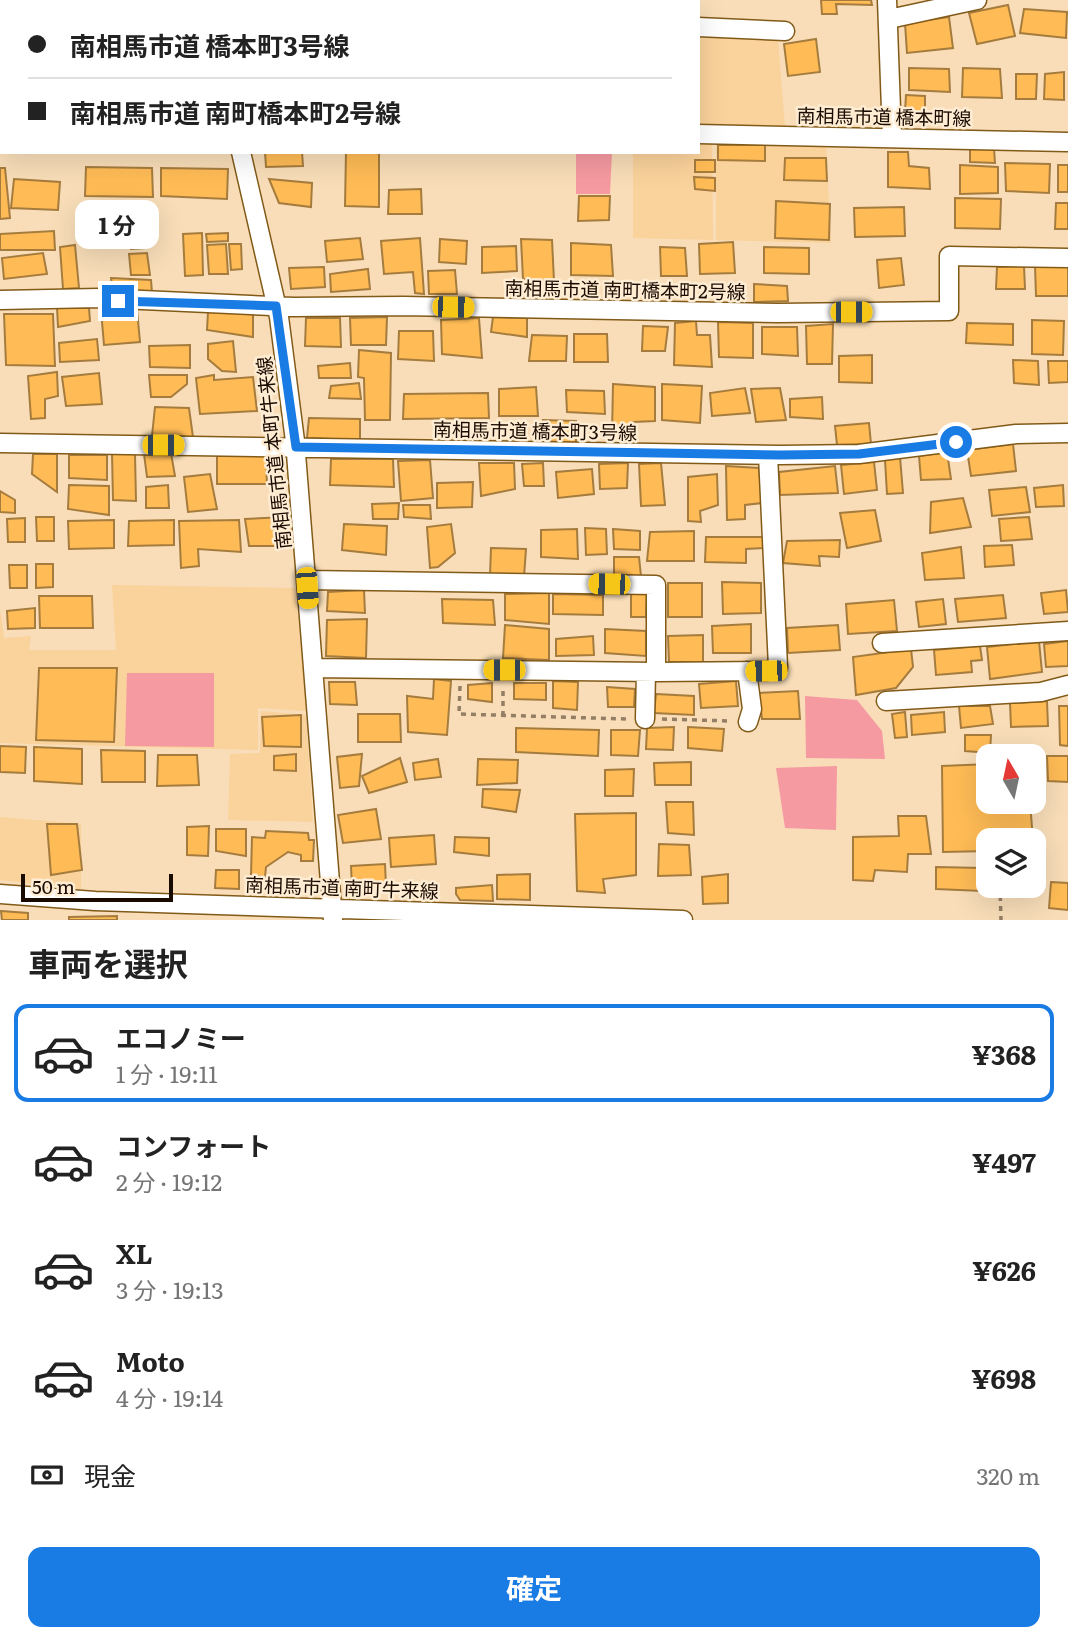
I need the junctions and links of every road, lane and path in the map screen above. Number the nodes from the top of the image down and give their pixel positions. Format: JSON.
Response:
{"nodes":[{"id":1,"x":887,"y":0,"type":"edge"},
{"id":2,"x":977,"y":0,"type":"edge"},
{"id":3,"x":889,"y":19,"type":"junction"},
{"id":4,"x":700,"y":27,"type":"edge"},
{"id":5,"x":785,"y":31,"type":"dead end"},
{"id":6,"x":700,"y":134,"type":"edge"},
{"id":7,"x":891,"y":137,"type":"junction"},
{"id":8,"x":1068,"y":142,"type":"edge"},
{"id":9,"x":241,"y":154,"type":"edge"},
{"id":10,"x":1068,"y":258,"type":"edge"},
{"id":11,"x":0,"y":300,"type":"edge"},
{"id":12,"x":276,"y":306,"type":"junction"},
{"id":13,"x":1068,"y":433,"type":"edge"},
{"id":14,"x":0,"y":443,"type":"edge"},
{"id":15,"x":296,"y":447,"type":"junction"},
{"id":16,"x":768,"y":455,"type":"junction"},
{"id":17,"x":307,"y":580,"type":"junction"},
{"id":18,"x":1068,"y":631,"type":"edge"},
{"id":19,"x":882,"y":643,"type":"dead end"},
{"id":20,"x":313,"y":667,"type":"junction"},
{"id":21,"x":460,"y":670,"type":"junction"},
{"id":22,"x":504,"y":670,"type":"junction"},
{"id":23,"x":747,"y":671,"type":"junction"},
{"id":24,"x":651,"y":672,"type":"junction"},
{"id":25,"x":1068,"y":685,"type":"edge"},
{"id":26,"x":886,"y":701,"type":"dead end"},
{"id":27,"x":503,"y":716,"type":"junction"},
{"id":28,"x":645,"y":719,"type":"junction"},
{"id":29,"x":748,"y":722,"type":"joint"},
{"id":30,"x":0,"y":894,"type":"edge"},
{"id":31,"x":1000,"y":898,"type":"edge"},
{"id":32,"x":333,"y":914,"type":"edge"},
{"id":33,"x":683,"y":920,"type":"edge"},
{"id":34,"x":1001,"y":920,"type":"edge"}],
"edges":[{"from":1,"to":3,"type":"street"},
{"from":2,"to":3,"type":"street"},
{"from":3,"to":7,"type":"street"},
{"from":4,"to":5,"type":"street"},
{"from":6,"to":7,"type":"street","name":"南相馬市道 橋本町線"},
{"from":7,"to":8,"type":"street","name":"南相馬市道 橋本町線"},
{"from":9,"to":12,"type":"street","name":"南相馬市道 本町牛来線"},
{"from":10,"to":12,"type":"street","name":"南相馬市道 南町橋本町2号線"},
{"from":11,"to":12,"type":"street","name":"南相馬市道 南町橋本町2号線"},
{"from":12,"to":15,"type":"street","name":"南相馬市道 本町牛来線"},
{"from":13,"to":16,"type":"street","name":"南相馬市道 橋本町3号線"},
{"from":14,"to":15,"type":"street","name":"南相馬市道 橋本町3号線"},
{"from":15,"to":16,"type":"street","name":"南相馬市道 橋本町3号線"},
{"from":15,"to":17,"type":"street","name":"南相馬市道 本町牛来線"},
{"from":16,"to":23,"type":"street"},
{"from":17,"to":20,"type":"street","name":"南相馬市道 本町牛来線"},
{"from":17,"to":24,"type":"street"},
{"from":18,"to":19,"type":"street"},
{"from":20,"to":21,"type":"street"},
{"from":20,"to":32,"type":"street","name":"南相馬市道 本町牛来線"},
{"from":21,"to":22,"type":"street"},
{"from":21,"to":27,"type":"path"},
{"from":22,"to":24,"type":"street"},
{"from":22,"to":27,"type":"path"},
{"from":23,"to":24,"type":"street"},
{"from":23,"to":29,"type":"street"},
{"from":24,"to":28,"type":"street"},
{"from":25,"to":26,"type":"street"},
{"from":27,"to":28,"type":"path"},
{"from":28,"to":29,"type":"path"},
{"from":30,"to":32,"type":"street","name":"南相馬市道 南町牛来線"},
{"from":31,"to":34,"type":"path"},
{"from":32,"to":33,"type":"street","name":"南相馬市道 南町牛来線"}]}
